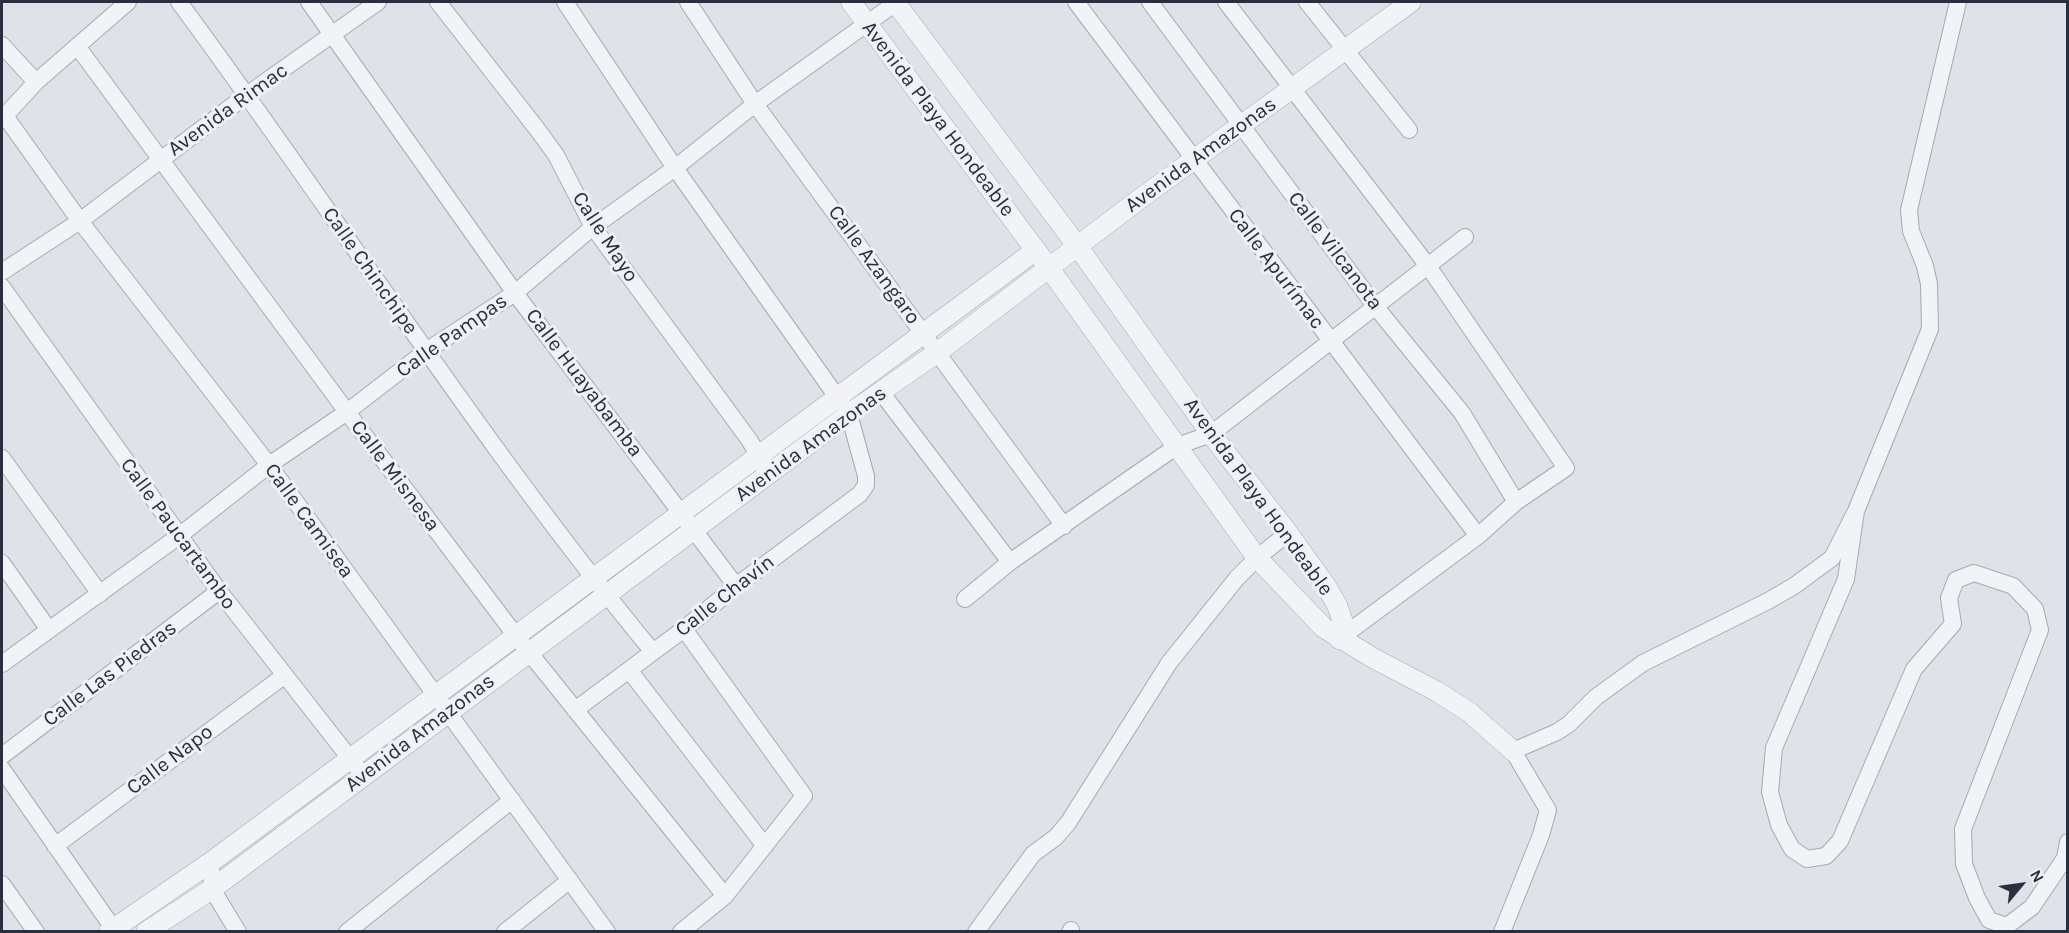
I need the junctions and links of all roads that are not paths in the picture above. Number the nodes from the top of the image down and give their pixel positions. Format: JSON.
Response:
{"nodes":[{"id":1,"x":128,"y":2,"type":"edge"},
{"id":2,"x":179,"y":2,"type":"edge"},
{"id":3,"x":309,"y":2,"type":"edge"},
{"id":4,"x":378,"y":2,"type":"edge"},
{"id":5,"x":438,"y":2,"type":"edge"},
{"id":6,"x":565,"y":2,"type":"edge"},
{"id":7,"x":688,"y":2,"type":"edge"},
{"id":8,"x":851,"y":2,"type":"edge"},
{"id":9,"x":896,"y":2,"type":"edge"},
{"id":10,"x":1076,"y":2,"type":"edge"},
{"id":11,"x":1150,"y":2,"type":"edge"},
{"id":12,"x":1226,"y":2,"type":"edge"},
{"id":13,"x":1307,"y":2,"type":"edge"},
{"id":14,"x":1958,"y":2,"type":"edge"},
{"id":15,"x":1400,"y":5,"type":"edge"},
{"id":16,"x":867,"y":23,"type":"junction"},
{"id":17,"x":333,"y":36,"type":"junction"},
{"id":18,"x":2,"y":45,"type":"edge"},
{"id":19,"x":77,"y":46,"type":"junction"},
{"id":20,"x":1345,"y":50,"type":"junction"},
{"id":21,"x":36,"y":82,"type":"junction"},
{"id":22,"x":1293,"y":88,"type":"junction"},
{"id":23,"x":248,"y":94,"type":"junction"},
{"id":24,"x":755,"y":104,"type":"junction"},
{"id":25,"x":3,"y":118,"type":"edge"},
{"id":26,"x":1241,"y":125,"type":"junction"},
{"id":27,"x":1409,"y":130,"type":"dead end"},
{"id":28,"x":1194,"y":159,"type":"junction"},
{"id":29,"x":160,"y":160,"type":"junction"},
{"id":30,"x":675,"y":168,"type":"junction"},
{"id":31,"x":80,"y":221,"type":"junction"},
{"id":32,"x":593,"y":227,"type":"junction"},
{"id":33,"x":1465,"y":237,"type":"dead end"},
{"id":34,"x":1078,"y":247,"type":"junction"},
{"id":35,"x":1036,"y":250,"type":"junction"},
{"id":36,"x":1428,"y":266,"type":"junction"},
{"id":37,"x":1049,"y":268,"type":"junction"},
{"id":38,"x":2,"y":272,"type":"edge"},
{"id":39,"x":2,"y":287,"type":"edge"},
{"id":40,"x":515,"y":292,"type":"junction"},
{"id":41,"x":1375,"y":306,"type":"junction"},
{"id":42,"x":924,"y":333,"type":"junction"},
{"id":43,"x":1330,"y":341,"type":"junction"},
{"id":44,"x":426,"y":351,"type":"junction"},
{"id":45,"x":938,"y":352,"type":"junction"},
{"id":46,"x":881,"y":392,"type":"junction"},
{"id":47,"x":837,"y":397,"type":"junction"},
{"id":48,"x":346,"y":412,"type":"junction"},
{"id":49,"x":849,"y":414,"type":"junction"},
{"id":50,"x":1211,"y":434,"type":"junction"},
{"id":51,"x":1177,"y":446,"type":"junction"},
{"id":52,"x":759,"y":456,"type":"junction"},
{"id":53,"x":2,"y":458,"type":"edge"},
{"id":54,"x":269,"y":465,"type":"junction"},
{"id":55,"x":770,"y":474,"type":"junction"},
{"id":56,"x":1516,"y":502,"type":"junction"},
{"id":57,"x":1856,"y":511,"type":"junction"},
{"id":58,"x":682,"y":513,"type":"junction"},
{"id":59,"x":1064,"y":526,"type":"junction"},
{"id":60,"x":695,"y":530,"type":"junction"},
{"id":61,"x":1288,"y":533,"type":"junction"},
{"id":62,"x":179,"y":536,"type":"junction"},
{"id":63,"x":1478,"y":536,"type":"junction"},
{"id":64,"x":1257,"y":558,"type":"junction"},
{"id":65,"x":1010,"y":562,"type":"junction"},
{"id":66,"x":2,"y":563,"type":"edge"},
{"id":67,"x":594,"y":578,"type":"junction"},
{"id":68,"x":736,"y":586,"type":"junction"},
{"id":69,"x":219,"y":591,"type":"junction"},
{"id":70,"x":100,"y":594,"type":"junction"},
{"id":71,"x":606,"y":595,"type":"junction"},
{"id":72,"x":965,"y":598,"type":"dead end"},
{"id":73,"x":684,"y":629,"type":"junction"},
{"id":74,"x":49,"y":630,"type":"junction"},
{"id":75,"x":516,"y":636,"type":"junction"},
{"id":76,"x":1339,"y":639,"type":"junction"},
{"id":77,"x":528,"y":652,"type":"junction"},
{"id":78,"x":653,"y":652,"type":"junction"},
{"id":79,"x":2,"y":664,"type":"edge"},
{"id":80,"x":628,"y":670,"type":"junction"},
{"id":81,"x":285,"y":675,"type":"junction"},
{"id":82,"x":436,"y":695,"type":"junction"},
{"id":83,"x":575,"y":710,"type":"junction"},
{"id":84,"x":448,"y":712,"type":"junction"},
{"id":85,"x":1513,"y":751,"type":"junction"},
{"id":86,"x":2,"y":756,"type":"edge"},
{"id":87,"x":350,"y":759,"type":"junction"},
{"id":88,"x":2,"y":769,"type":"edge"},
{"id":89,"x":363,"y":775,"type":"junction"},
{"id":90,"x":512,"y":800,"type":"junction"},
{"id":91,"x":55,"y":846,"type":"junction"},
{"id":92,"x":765,"y":846,"type":"junction"},
{"id":93,"x":2067,"y":853,"type":"edge"},
{"id":94,"x":211,"y":862,"type":"junction"},
{"id":95,"x":570,"y":880,"type":"junction"},
{"id":96,"x":2,"y":885,"type":"edge"},
{"id":97,"x":212,"y":889,"type":"junction"},
{"id":98,"x":725,"y":897,"type":"junction"},
{"id":99,"x":111,"y":930,"type":"edge"},
{"id":100,"x":36,"y":932,"type":"edge"},
{"id":101,"x":146,"y":932,"type":"edge"},
{"id":102,"x":238,"y":932,"type":"edge"},
{"id":103,"x":347,"y":932,"type":"edge"},
{"id":104,"x":506,"y":932,"type":"edge"},
{"id":105,"x":607,"y":932,"type":"edge"},
{"id":106,"x":681,"y":932,"type":"edge"},
{"id":107,"x":976,"y":932,"type":"edge"},
{"id":108,"x":1502,"y":932,"type":"edge"}],
"edges":[{"from":1,"to":19,"type":"street"},
{"from":2,"to":23,"type":"street","name":"Calle Chinchipe"},
{"from":3,"to":17,"type":"street","name":"Calle Huayabamba"},
{"from":4,"to":17,"type":"street","name":"Avenida Rimac"},
{"from":5,"to":32,"type":"street","name":"Calle Mayo"},
{"from":6,"to":30,"type":"street"},
{"from":7,"to":24,"type":"street","name":"Calle Azangaro"},
{"from":8,"to":16,"type":"street","name":"Avenida Playa Hondeable"},
{"from":9,"to":16,"type":"street","name":"Calle Pampas"},
{"from":9,"to":34,"type":"street","name":"Avenida Playa Hondeable"},
{"from":10,"to":28,"type":"street","name":"Calle Apurímac"},
{"from":11,"to":26,"type":"street","name":"Calle Vilcanota"},
{"from":12,"to":22,"type":"street"},
{"from":13,"to":20,"type":"street"},
{"from":14,"to":57,"type":"street"},
{"from":15,"to":20,"type":"street","name":"Avenida Amazonas"},
{"from":16,"to":24,"type":"street","name":"Calle Pampas"},
{"from":16,"to":35,"type":"street","name":"Avenida Playa Hondeable"},
{"from":17,"to":23,"type":"street","name":"Avenida Rimac"},
{"from":17,"to":40,"type":"street","name":"Calle Huayabamba"},
{"from":18,"to":21,"type":"street"},
{"from":19,"to":21,"type":"street"},
{"from":19,"to":29,"type":"street","name":"Calle Misnesa"},
{"from":20,"to":22,"type":"street","name":"Avenida Amazonas"},
{"from":20,"to":27,"type":"street"},
{"from":21,"to":25,"type":"street"},
{"from":22,"to":26,"type":"street","name":"Avenida Amazonas"},
{"from":22,"to":36,"type":"street"},
{"from":23,"to":29,"type":"street","name":"Avenida Rimac"},
{"from":23,"to":44,"type":"street","name":"Calle Chinchipe"},
{"from":24,"to":30,"type":"street","name":"Calle Pampas"},
{"from":24,"to":42,"type":"street","name":"Calle Azangaro"},
{"from":25,"to":31,"type":"street","name":"Calle Camisea"},
{"from":26,"to":28,"type":"street","name":"Avenida Amazonas"},
{"from":26,"to":41,"type":"street","name":"Calle Vilcanota"},
{"from":28,"to":34,"type":"street","name":"Avenida Amazonas"},
{"from":28,"to":43,"type":"street","name":"Calle Apurímac"},
{"from":29,"to":31,"type":"street","name":"Avenida Rimac"},
{"from":29,"to":48,"type":"street","name":"Calle Misnesa"},
{"from":30,"to":32,"type":"street","name":"Calle Pampas"},
{"from":30,"to":47,"type":"street"},
{"from":31,"to":38,"type":"street","name":"Avenida Rimac"},
{"from":31,"to":54,"type":"street","name":"Calle Camisea"},
{"from":32,"to":40,"type":"street","name":"Calle Pampas"},
{"from":32,"to":52,"type":"street","name":"Calle Mayo"},
{"from":33,"to":36,"type":"street"},
{"from":34,"to":37,"type":"street","name":"Avenida Amazonas"},
{"from":34,"to":50,"type":"street","name":"Avenida Playa Hondeable"},
{"from":35,"to":37,"type":"street","name":"Avenida Playa Hondeable"},
{"from":35,"to":42,"type":"street","name":"Avenida Amazonas"},
{"from":36,"to":41,"type":"street"},
{"from":36,"to":56,"type":"street"},
{"from":37,"to":45,"type":"street","name":"Avenida Amazonas"},
{"from":37,"to":51,"type":"street","name":"Avenida Playa Hondeable"},
{"from":39,"to":62,"type":"street","name":"Calle Paucartambo"},
{"from":40,"to":44,"type":"street","name":"Calle Pampas"},
{"from":40,"to":58,"type":"street","name":"Calle Huayabamba"},
{"from":41,"to":43,"type":"street"},
{"from":41,"to":56,"type":"street","name":"Calle Vilcanota"},
{"from":42,"to":45,"type":"street","name":"Calle Azangaro"},
{"from":42,"to":47,"type":"street","name":"Avenida Amazonas"},
{"from":43,"to":50,"type":"street"},
{"from":43,"to":63,"type":"street","name":"Calle Apurímac"},
{"from":44,"to":48,"type":"street","name":"Calle Pampas"},
{"from":44,"to":67,"type":"street","name":"Calle Chinchipe"},
{"from":45,"to":46,"type":"street","name":"Avenida Amazonas"},
{"from":45,"to":59,"type":"street","name":"Calle Azangaro"},
{"from":46,"to":49,"type":"street","name":"Avenida Amazonas"},
{"from":46,"to":65,"type":"street"},
{"from":47,"to":49,"type":"street"},
{"from":47,"to":52,"type":"street","name":"Avenida Amazonas"},
{"from":48,"to":54,"type":"street","name":"Calle Pampas"},
{"from":48,"to":75,"type":"street","name":"Calle Misnesa"},
{"from":49,"to":55,"type":"street","name":"Avenida Amazonas"},
{"from":49,"to":68,"type":"street","name":"Calle Chavín"},
{"from":50,"to":51,"type":"street"},
{"from":50,"to":61,"type":"street","name":"Avenida Playa Hondeable"},
{"from":51,"to":59,"type":"street"},
{"from":51,"to":64,"type":"street","name":"Avenida Playa Hondeable"},
{"from":52,"to":55,"type":"street","name":"Calle Mayo"},
{"from":52,"to":58,"type":"street","name":"Avenida Amazonas"},
{"from":53,"to":70,"type":"street"},
{"from":54,"to":62,"type":"street","name":"Calle Pampas"},
{"from":54,"to":82,"type":"street","name":"Calle Camisea"},
{"from":55,"to":60,"type":"street","name":"Avenida Amazonas"},
{"from":56,"to":63,"type":"street"},
{"from":57,"to":85,"type":"street"},
{"from":57,"to":93,"type":"street"},
{"from":58,"to":60,"type":"street","name":"Calle Huayabamba"},
{"from":58,"to":67,"type":"street","name":"Avenida Amazonas"},
{"from":59,"to":65,"type":"street"},
{"from":60,"to":68,"type":"street","name":"Calle Huayabamba"},
{"from":60,"to":71,"type":"street","name":"Avenida Amazonas"},
{"from":61,"to":64,"type":"street"},
{"from":61,"to":76,"type":"street","name":"Avenida Playa Hondeable"},
{"from":62,"to":69,"type":"street","name":"Calle Paucartambo"},
{"from":62,"to":70,"type":"street","name":"Calle Pampas"},
{"from":63,"to":76,"type":"street"},
{"from":64,"to":76,"type":"street","name":"Avenida Playa Hondeable"},
{"from":64,"to":107,"type":"street"},
{"from":65,"to":72,"type":"street"},
{"from":66,"to":74,"type":"street"},
{"from":67,"to":71,"type":"street","name":"Calle Chinchipe"},
{"from":67,"to":75,"type":"street","name":"Avenida Amazonas"},
{"from":68,"to":73,"type":"street","name":"Calle Chavín"},
{"from":69,"to":81,"type":"street","name":"Calle Paucartambo"},
{"from":69,"to":86,"type":"street","name":"Calle Las Piedras"},
{"from":70,"to":74,"type":"street","name":"Calle Pampas"},
{"from":71,"to":77,"type":"street","name":"Avenida Amazonas"},
{"from":71,"to":78,"type":"street","name":"Calle Chinchipe"},
{"from":73,"to":78,"type":"street","name":"Calle Chavín"},
{"from":73,"to":92,"type":"street"},
{"from":74,"to":79,"type":"street","name":"Calle Pampas"},
{"from":75,"to":77,"type":"street","name":"Calle Misnesa"},
{"from":75,"to":82,"type":"street","name":"Avenida Amazonas"},
{"from":76,"to":85,"type":"street"},
{"from":77,"to":83,"type":"street","name":"Calle Misnesa"},
{"from":77,"to":84,"type":"street","name":"Avenida Amazonas"},
{"from":78,"to":80,"type":"street","name":"Calle Chavín"},
{"from":80,"to":83,"type":"street","name":"Calle Chavín"},
{"from":80,"to":92,"type":"street"},
{"from":81,"to":87,"type":"street","name":"Calle Paucartambo"},
{"from":81,"to":91,"type":"street","name":"Calle Napo"},
{"from":82,"to":84,"type":"street","name":"Calle Camisea"},
{"from":82,"to":87,"type":"street","name":"Avenida Amazonas"},
{"from":83,"to":98,"type":"street","name":"Calle Misnesa"},
{"from":84,"to":89,"type":"street","name":"Avenida Amazonas"},
{"from":84,"to":90,"type":"street","name":"Calle Camisea"},
{"from":85,"to":108,"type":"street"},
{"from":87,"to":89,"type":"street","name":"Calle Paucartambo"},
{"from":87,"to":94,"type":"street","name":"Avenida Amazonas"},
{"from":88,"to":91,"type":"street"},
{"from":89,"to":97,"type":"street","name":"Avenida Amazonas"},
{"from":90,"to":95,"type":"street","name":"Calle Camisea"},
{"from":90,"to":103,"type":"street"},
{"from":91,"to":99,"type":"street"},
{"from":92,"to":98,"type":"street"},
{"from":94,"to":97,"type":"street"},
{"from":94,"to":99,"type":"street","name":"Avenida Amazonas"},
{"from":95,"to":104,"type":"street"},
{"from":95,"to":105,"type":"street","name":"Calle Camisea"},
{"from":96,"to":100,"type":"street"},
{"from":97,"to":101,"type":"street","name":"Avenida Amazonas"},
{"from":97,"to":102,"type":"street"},
{"from":98,"to":106,"type":"street"}]}
